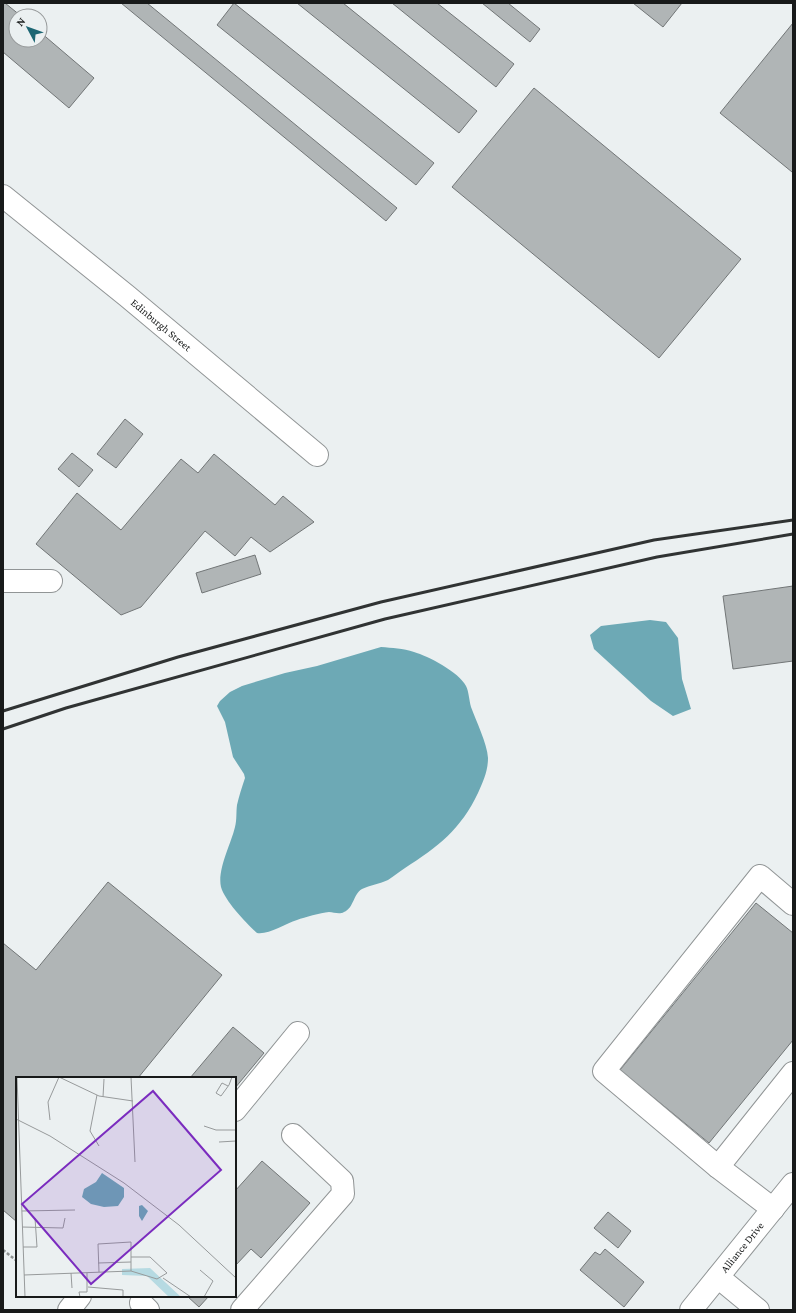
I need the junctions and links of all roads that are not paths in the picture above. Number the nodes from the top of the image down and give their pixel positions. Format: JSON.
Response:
{"nodes":[{"id":1,"x":3,"y":196,"type":"edge"},
{"id":2,"x":317,"y":455,"type":"dead end"},
{"id":3,"x":3,"y":581,"type":"edge"},
{"id":4,"x":51,"y":581,"type":"dead end"},
{"id":5,"x":793,"y":904,"type":"edge"},
{"id":6,"x":298,"y":1033,"type":"dead end"},
{"id":7,"x":793,"y":1073,"type":"edge"},
{"id":8,"x":236,"y":1109,"type":"edge"},
{"id":9,"x":293,"y":1135,"type":"dead end"},
{"id":10,"x":718,"y":1167,"type":"junction"},
{"id":11,"x":793,"y":1184,"type":"edge"},
{"id":12,"x":773,"y":1209,"type":"junction"},
{"id":13,"x":718,"y":1277,"type":"junction"},
{"id":14,"x":79,"y":1297,"type":"edge"},
{"id":15,"x":69,"y":1310,"type":"edge"},
{"id":16,"x":242,"y":1310,"type":"edge"},
{"id":17,"x":691,"y":1310,"type":"edge"},
{"id":18,"x":758,"y":1310,"type":"edge"}],
"edges":[{"from":1,"to":2,"type":"street","name":"Edinburgh Street"},
{"from":3,"to":4,"type":"street"},
{"from":5,"to":10,"type":"street"},
{"from":6,"to":8,"type":"street"},
{"from":7,"to":10,"type":"street"},
{"from":9,"to":16,"type":"street"},
{"from":10,"to":12,"type":"street"},
{"from":11,"to":12,"type":"street","name":"Alliance Drive"},
{"from":12,"to":13,"type":"street","name":"Alliance Drive"},
{"from":13,"to":17,"type":"street","name":"Alliance Drive"},
{"from":13,"to":18,"type":"street"},
{"from":14,"to":15,"type":"street"}]}
